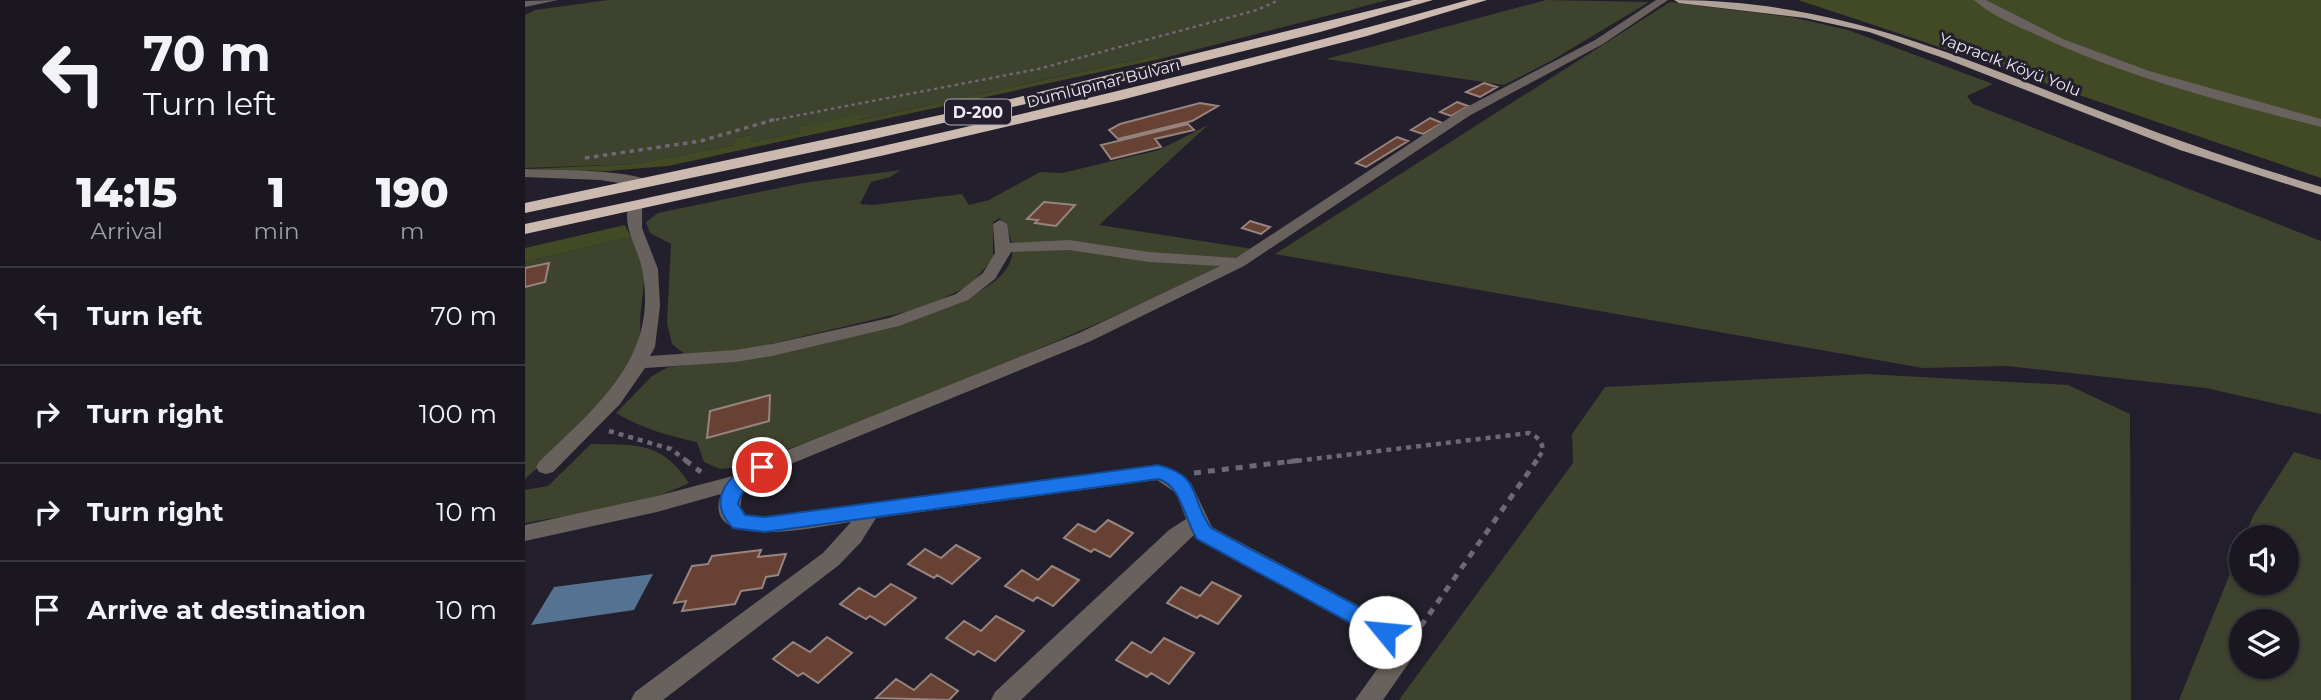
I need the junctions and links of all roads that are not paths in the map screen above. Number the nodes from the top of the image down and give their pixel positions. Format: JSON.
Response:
{"nodes":[{"id":1,"x":553,"y":0,"type":"edge"},
{"id":2,"x":1427,"y":0,"type":"edge"},
{"id":3,"x":1481,"y":0,"type":"edge"},
{"id":4,"x":1663,"y":0,"type":"edge"},
{"id":5,"x":1679,"y":0,"type":"edge"},
{"id":6,"x":1780,"y":0,"type":"edge"},
{"id":7,"x":1979,"y":0,"type":"edge"},
{"id":8,"x":525,"y":4,"type":"edge"},
{"id":9,"x":1845,"y":23,"type":"junction"},
{"id":10,"x":2321,"y":123,"type":"edge"},
{"id":11,"x":525,"y":173,"type":"edge"},
{"id":12,"x":645,"y":184,"type":"junction"},
{"id":13,"x":2321,"y":191,"type":"edge"},
{"id":14,"x":635,"y":205,"type":"junction"},
{"id":15,"x":525,"y":208,"type":"edge"},
{"id":16,"x":1000,"y":224,"type":"dead end"},
{"id":17,"x":525,"y":229,"type":"edge"},
{"id":18,"x":1003,"y":248,"type":"junction"},
{"id":19,"x":1238,"y":262,"type":"junction"},
{"id":20,"x":638,"y":363,"type":"junction"},
{"id":21,"x":546,"y":467,"type":"dead end"},
{"id":22,"x":738,"y":482,"type":"junction"},
{"id":23,"x":869,"y":511,"type":"junction"},
{"id":24,"x":1196,"y":523,"type":"junction"},
{"id":25,"x":525,"y":533,"type":"edge"},
{"id":26,"x":644,"y":700,"type":"edge"},
{"id":27,"x":1004,"y":700,"type":"edge"},
{"id":28,"x":1368,"y":700,"type":"edge"}],
"edges":[{"from":1,"to":8,"type":"street"},
{"from":2,"to":12,"type":"highway","name":"Dumlupınar Bulvarı","number":"D-200"},
{"from":3,"to":14,"type":"highway","name":"Dumlupınar Bulvarı","number":"D-200"},
{"from":4,"to":19,"type":"street"},
{"from":5,"to":9,"type":"main road","name":"Yapracık Köyü Yolu"},
{"from":6,"to":9,"type":"main road"},
{"from":7,"to":10,"type":"street"},
{"from":9,"to":13,"type":"main road","name":"Yapracık Köyü Yolu"},
{"from":11,"to":12,"type":"street"},
{"from":12,"to":15,"type":"highway","name":"Dumlupınar Bulvarı","number":"D-200"},
{"from":14,"to":17,"type":"highway","name":"Dumlupınar Bulvarı","number":"D-200"},
{"from":14,"to":20,"type":"street"},
{"from":16,"to":18,"type":"street"},
{"from":18,"to":19,"type":"street"},
{"from":18,"to":20,"type":"street"},
{"from":19,"to":22,"type":"street"},
{"from":20,"to":21,"type":"street"},
{"from":22,"to":23,"type":"street"},
{"from":22,"to":25,"type":"street"},
{"from":23,"to":24,"type":"street"},
{"from":23,"to":26,"type":"street"},
{"from":24,"to":27,"type":"street"},
{"from":24,"to":28,"type":"street"}]}
